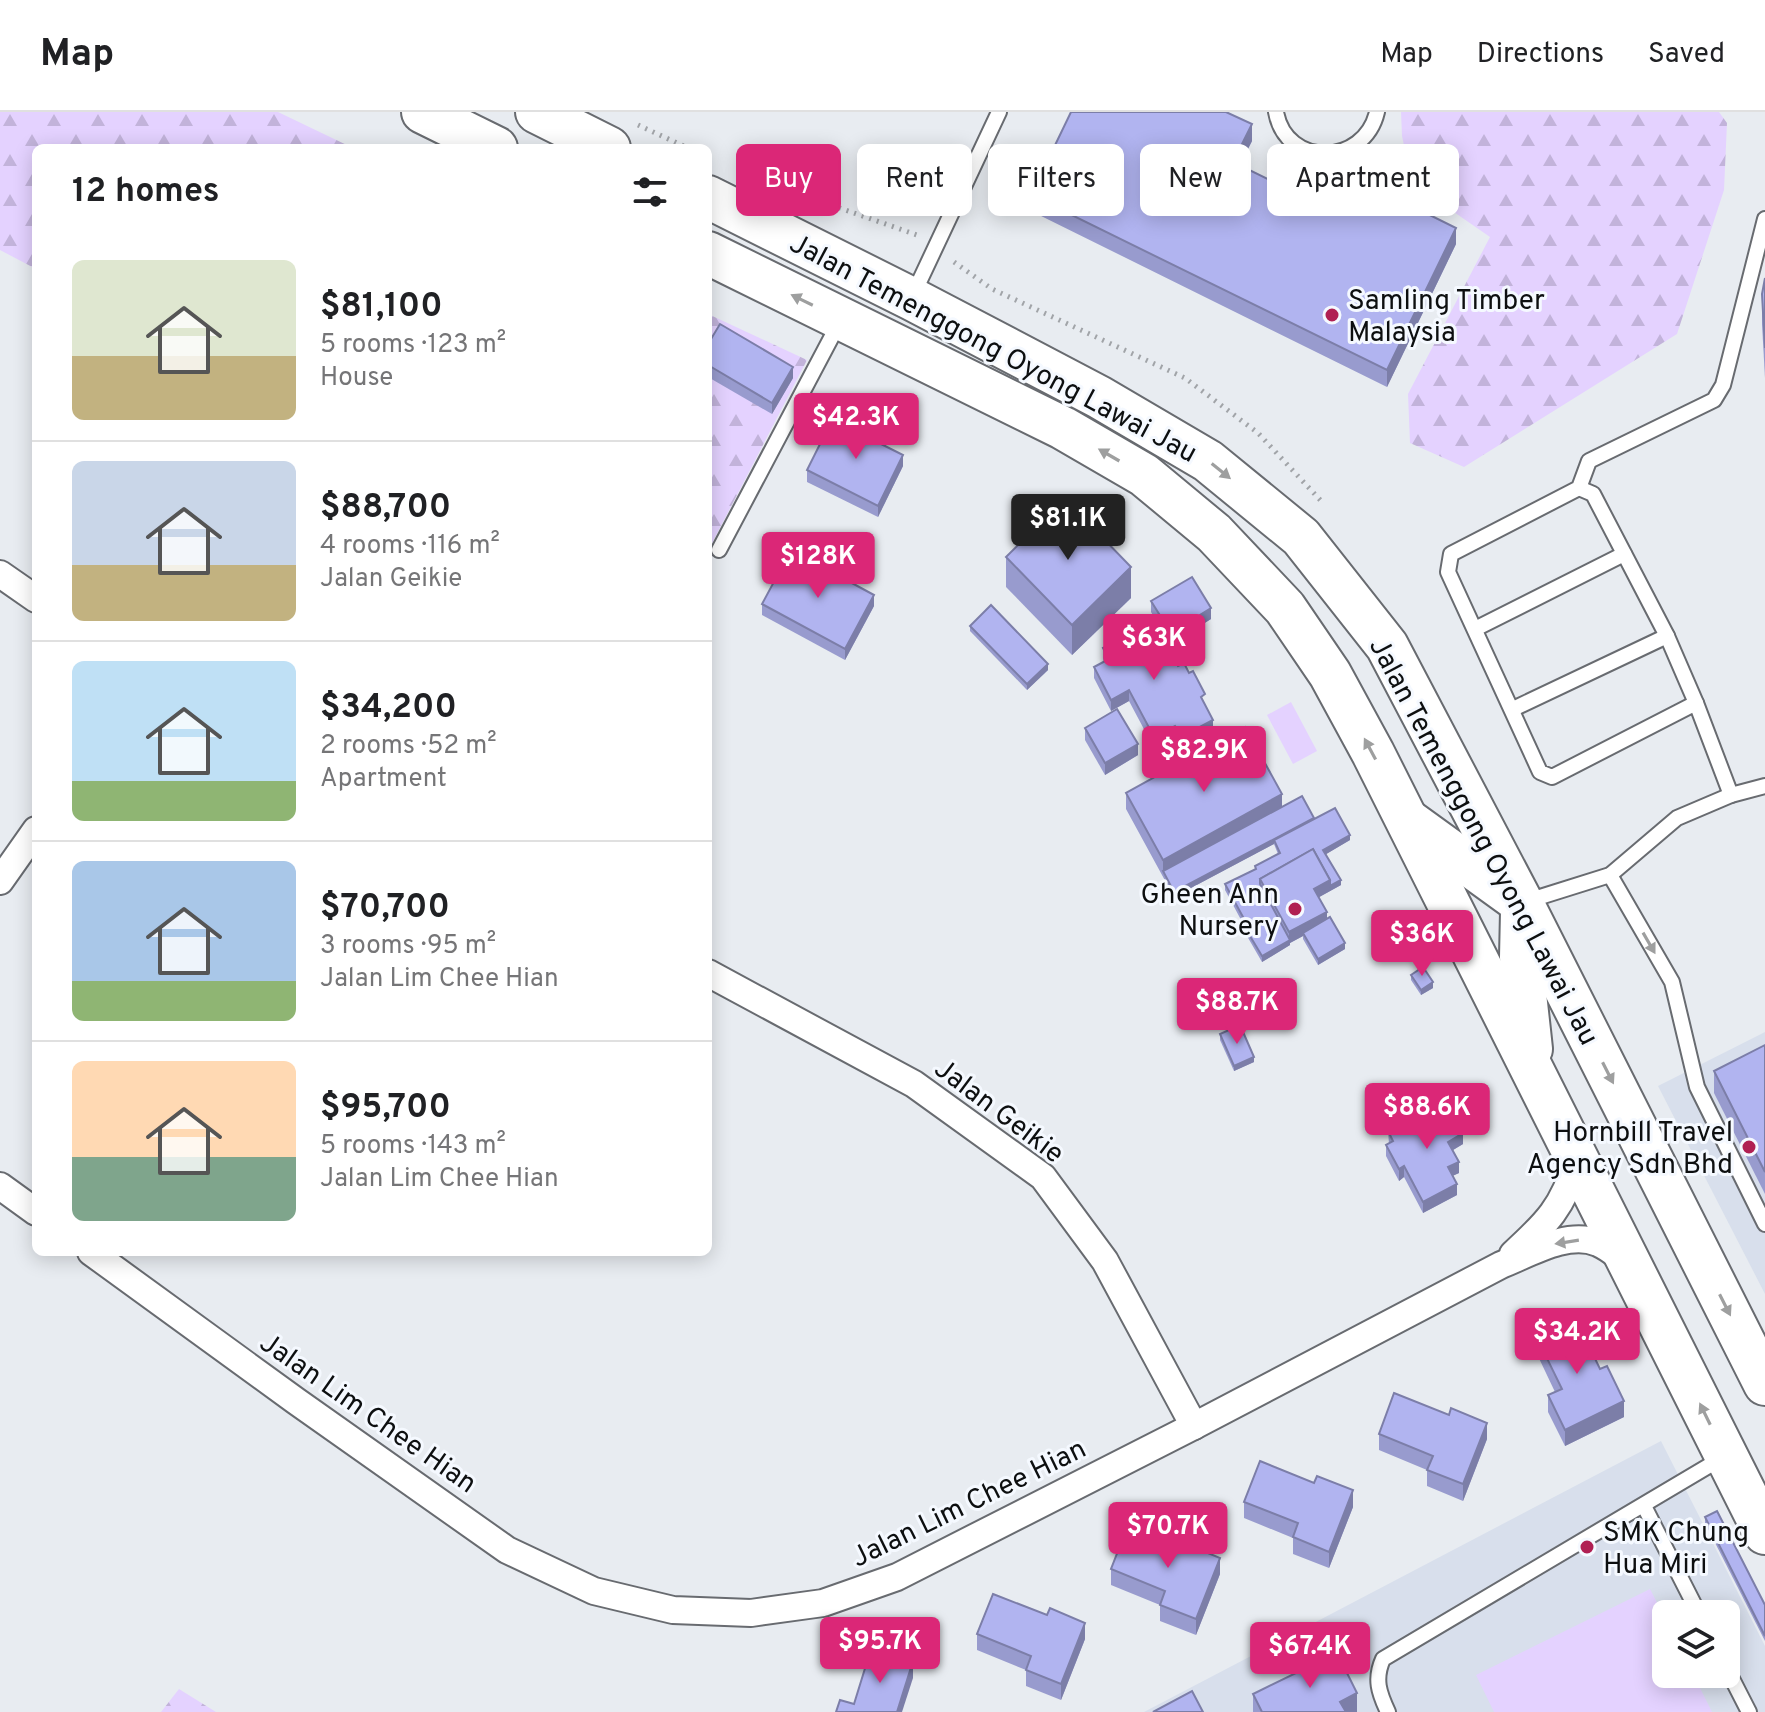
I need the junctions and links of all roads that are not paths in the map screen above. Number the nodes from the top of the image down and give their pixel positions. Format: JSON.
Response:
{"nodes":[{"id":1,"x":423,"y":112,"type":"edge"},
{"id":2,"x":537,"y":112,"type":"edge"},
{"id":3,"x":999,"y":112,"type":"edge"},
{"id":4,"x":1276,"y":112,"type":"edge"},
{"id":5,"x":1377,"y":112,"type":"edge"},
{"id":6,"x":623,"y":136,"type":"edge"},
{"id":7,"x":488,"y":144,"type":"edge"},
{"id":8,"x":712,"y":199,"type":"edge"},
{"id":9,"x":1765,"y":219,"type":"edge"},
{"id":10,"x":712,"y":255,"type":"edge"},
{"id":11,"x":912,"y":299,"type":"junction"},
{"id":12,"x":841,"y":319,"type":"junction"},
{"id":13,"x":1579,"y":488,"type":"junction"},
{"id":14,"x":719,"y":550,"type":"dead end"},
{"id":15,"x":1624,"y":554,"type":"junction"},
{"id":16,"x":0,"y":574,"type":"edge"},
{"id":17,"x":32,"y":596,"type":"edge"},
{"id":18,"x":1475,"y":629,"type":"junction"},
{"id":19,"x":1667,"y":636,"type":"junction"},
{"id":20,"x":1696,"y":703,"type":"junction"},
{"id":21,"x":1513,"y":709,"type":"junction"},
{"id":22,"x":1765,"y":786,"type":"edge"},
{"id":23,"x":1731,"y":795,"type":"junction"},
{"id":24,"x":1405,"y":819,"type":"junction"},
{"id":25,"x":32,"y":836,"type":"edge"},
{"id":26,"x":1610,"y":875,"type":"junction"},
{"id":27,"x":0,"y":881,"type":"edge"},
{"id":28,"x":1522,"y":903,"type":"junction"},
{"id":29,"x":712,"y":975,"type":"edge"},
{"id":30,"x":1535,"y":1078,"type":"junction"},
{"id":31,"x":1577,"y":1161,"type":"junction"},
{"id":32,"x":0,"y":1186,"type":"edge"},
{"id":33,"x":32,"y":1209,"type":"edge"},
{"id":34,"x":1765,"y":1224,"type":"edge"},
{"id":35,"x":97,"y":1256,"type":"edge"},
{"id":36,"x":1630,"y":1264,"type":"junction"},
{"id":37,"x":1501,"y":1265,"type":"junction"},
{"id":38,"x":1765,"y":1384,"type":"edge"},
{"id":39,"x":1194,"y":1426,"type":"junction"},
{"id":40,"x":1726,"y":1456,"type":"junction"},
{"id":41,"x":1644,"y":1506,"type":"junction"},
{"id":42,"x":1765,"y":1533,"type":"edge"},
{"id":43,"x":1692,"y":1600,"type":"edge"},
{"id":44,"x":1737,"y":1688,"type":"edge"},
{"id":45,"x":1388,"y":1712,"type":"edge"},
{"id":46,"x":1749,"y":1712,"type":"edge"}],
"edges":[{"from":1,"to":7,"type":"main road"},
{"from":2,"to":6,"type":"main road"},
{"from":3,"to":11,"type":"lane"},
{"from":4,"to":5,"type":"lane"},
{"from":8,"to":11,"type":"main road","name":"Jalan Temenggong Oyong Lawai Jau"},
{"from":9,"to":13,"type":"lane"},
{"from":12,"to":10,"type":"main road","name":"Jalan Temenggong Oyong Lawai Jau","one_way":true},
{"from":11,"to":28,"type":"main road","name":"Jalan Temenggong Oyong Lawai Jau","one_way":true},
{"from":12,"to":14,"type":"lane"},
{"from":24,"to":12,"type":"main road","name":"Jalan Temenggong Oyong Lawai Jau","one_way":true},
{"from":13,"to":15,"type":"lane"},
{"from":13,"to":18,"type":"lane"},
{"from":15,"to":18,"type":"lane"},
{"from":15,"to":19,"type":"lane"},
{"from":16,"to":17,"type":"street"},
{"from":18,"to":21,"type":"lane"},
{"from":19,"to":20,"type":"lane"},
{"from":19,"to":21,"type":"lane"},
{"from":20,"to":21,"type":"lane"},
{"from":20,"to":23,"type":"lane"},
{"from":22,"to":23,"type":"lane"},
{"from":23,"to":26,"type":"lane"},
{"from":24,"to":28,"type":"main road"},
{"from":24,"to":30,"type":"main road","name":"Jalan Temenggong Oyong Lawai Jau"},
{"from":25,"to":27,"type":"street"},
{"from":26,"to":28,"type":"lane"},
{"from":26,"to":34,"type":"lane","one_way":true},
{"from":28,"to":30,"type":"main road"},
{"from":28,"to":38,"type":"main road","name":"Jalan Temenggong Oyong Lawai Jau","one_way":true},
{"from":29,"to":39,"type":"street","name":"Jalan Geikie"},
{"from":30,"to":31,"type":"main road","name":"Jalan Temenggong Oyong Lawai Jau"},
{"from":31,"to":36,"type":"main road","name":"Jalan Temenggong Oyong Lawai Jau"},
{"from":31,"to":37,"type":"street","name":"Jalan Lim Chee Hian"},
{"from":32,"to":33,"type":"street"},
{"from":35,"to":39,"type":"street","name":"Jalan Lim Chee Hian"},
{"from":36,"to":37,"type":"street","name":"Jalan Lim Chee Hian","one_way":true},
{"from":40,"to":36,"type":"main road","name":"Jalan Temenggong Oyong Lawai Jau","one_way":true},
{"from":37,"to":39,"type":"street","name":"Jalan Lim Chee Hian"},
{"from":40,"to":41,"type":"lane"},
{"from":40,"to":42,"type":"main road","name":"Jalan Temenggong Oyong Lawai Jau"},
{"from":41,"to":43,"type":"lane"},
{"from":41,"to":45,"type":"lane"},
{"from":44,"to":46,"type":"lane"}]}
